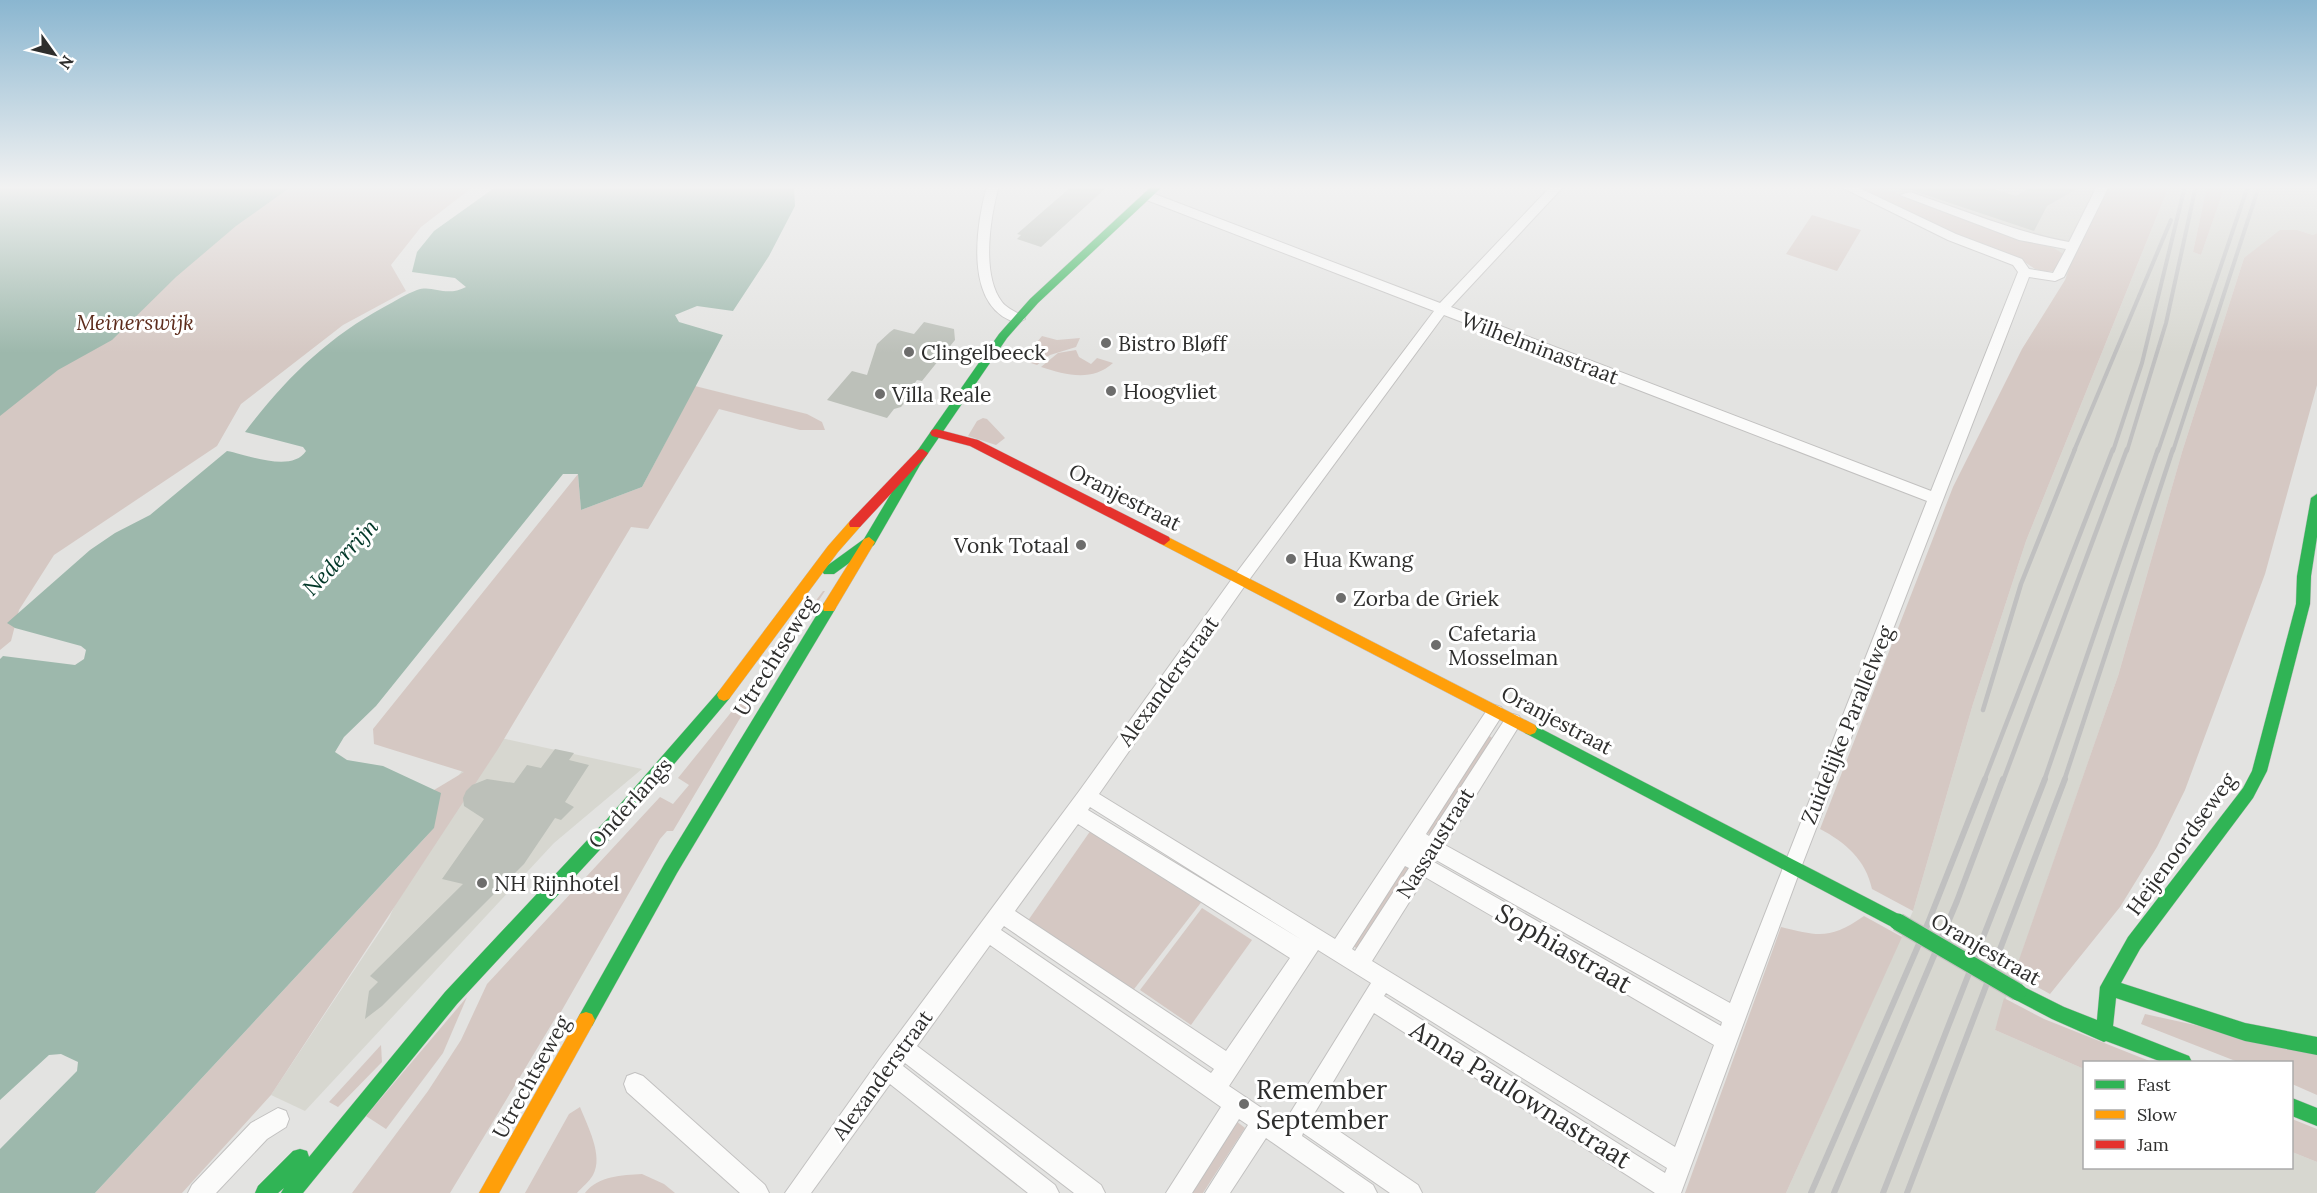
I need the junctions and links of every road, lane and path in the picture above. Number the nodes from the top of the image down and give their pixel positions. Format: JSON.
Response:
{"nodes":[{"id":1,"x":984,"y":242,"type":"edge"},
{"id":2,"x":1100,"y":242,"type":"edge"},
{"id":3,"x":1276,"y":242,"type":"edge"},
{"id":4,"x":1505,"y":242,"type":"edge"},
{"id":5,"x":1963,"y":242,"type":"edge"},
{"id":6,"x":2046,"y":242,"type":"edge"},
{"id":7,"x":2076,"y":242,"type":"edge"},
{"id":8,"x":2073,"y":247,"type":"junction"},
{"id":9,"x":2019,"y":266,"type":"junction"},
{"id":10,"x":1441,"y":310,"type":"junction"},
{"id":11,"x":1018,"y":319,"type":"junction"},
{"id":12,"x":936,"y":433,"type":"junction"},
{"id":13,"x":924,"y":450,"type":"junction"},
{"id":14,"x":986,"y":452,"type":"junction"},
{"id":15,"x":1934,"y":498,"type":"junction"},
{"id":16,"x":2317,"y":498,"type":"edge"},
{"id":17,"x":869,"y":542,"type":"junction"},
{"id":18,"x":1240,"y":580,"type":"junction"},
{"id":19,"x":778,"y":624,"type":"junction"},
{"id":20,"x":1504,"y":716,"type":"junction"},
{"id":21,"x":1081,"y":804,"type":"junction"},
{"id":22,"x":1413,"y":837,"type":"junction"},
{"id":23,"x":1432,"y":848,"type":"junction"},
{"id":24,"x":1401,"y":854,"type":"junction"},
{"id":25,"x":1792,"y":865,"type":"junction"},
{"id":26,"x":1421,"y":866,"type":"junction"},
{"id":27,"x":1001,"y":913,"type":"junction"},
{"id":28,"x":987,"y":932,"type":"junction"},
{"id":29,"x":1309,"y":947,"type":"junction"},
{"id":30,"x":1338,"y":952,"type":"junction"},
{"id":31,"x":1358,"y":965,"type":"junction"},
{"id":32,"x":1382,"y":980,"type":"junction"},
{"id":33,"x":2109,"y":987,"type":"junction"},
{"id":34,"x":1371,"y":999,"type":"junction"},
{"id":35,"x":1735,"y":1018,"type":"junction"},
{"id":36,"x":2104,"y":1033,"type":"junction"},
{"id":37,"x":1727,"y":1041,"type":"junction"},
{"id":38,"x":2317,"y":1046,"type":"edge"},
{"id":39,"x":902,"y":1048,"type":"junction"},
{"id":40,"x":402,"y":1055,"type":"junction"},
{"id":41,"x":2179,"y":1061,"type":"edge"},
{"id":42,"x":1228,"y":1066,"type":"junction"},
{"id":43,"x":887,"y":1068,"type":"junction"},
{"id":44,"x":635,"y":1084,"type":"dead end"},
{"id":45,"x":1214,"y":1088,"type":"junction"},
{"id":46,"x":1236,"y":1104,"type":"junction"},
{"id":47,"x":2293,"y":1107,"type":"edge"},
{"id":48,"x":2317,"y":1117,"type":"edge"},
{"id":49,"x":1300,"y":1118,"type":"junction"},
{"id":50,"x":278,"y":1119,"type":"dead end"},
{"id":51,"x":1262,"y":1123,"type":"junction"},
{"id":52,"x":1287,"y":1139,"type":"junction"},
{"id":53,"x":1681,"y":1164,"type":"junction"},
{"id":54,"x":1670,"y":1191,"type":"edge"},
{"id":55,"x":200,"y":1193,"type":"edge"},
{"id":56,"x":265,"y":1193,"type":"edge"},
{"id":57,"x":291,"y":1193,"type":"edge"},
{"id":58,"x":489,"y":1193,"type":"edge"},
{"id":59,"x":757,"y":1193,"type":"edge"},
{"id":60,"x":797,"y":1193,"type":"edge"},
{"id":61,"x":1047,"y":1193,"type":"edge"},
{"id":62,"x":1094,"y":1193,"type":"edge"},
{"id":63,"x":1178,"y":1193,"type":"edge"},
{"id":64,"x":1217,"y":1193,"type":"edge"},
{"id":65,"x":1365,"y":1193,"type":"edge"},
{"id":66,"x":1410,"y":1193,"type":"edge"}],
"edges":[{"from":1,"to":11,"type":"street"},
{"from":2,"to":11,"type":"street","name":"Utrechtseweg"},
{"from":3,"to":10,"type":"street","name":"Wilhelminastraat"},
{"from":4,"to":10,"type":"street","name":"Alexanderstraat"},
{"from":5,"to":9,"type":"street"},
{"from":6,"to":8,"type":"street"},
{"from":7,"to":8,"type":"street"},
{"from":8,"to":9,"type":"street"},
{"from":9,"to":15,"type":"street","name":"Zuidelijke Parallelweg"},
{"from":10,"to":15,"type":"street","name":"Wilhelminastraat"},
{"from":10,"to":18,"type":"street","name":"Alexanderstraat"},
{"from":11,"to":12,"type":"street","name":"Utrechtseweg"},
{"from":12,"to":13,"type":"street","name":"Utrechtseweg"},
{"from":12,"to":14,"type":"street","name":"Oranjestraat"},
{"from":13,"to":14,"type":"street","name":"Oranjestraat"},
{"from":13,"to":17,"type":"street","name":"Utrechtseweg"},
{"from":13,"to":19,"type":"street","name":"Onderlangs"},
{"from":14,"to":18,"type":"street","name":"Oranjestraat"},
{"from":15,"to":25,"type":"street","name":"Zuidelijke Parallelweg"},
{"from":16,"to":33,"type":"street","name":"Heijenoordseweg"},
{"from":17,"to":19,"type":"street","name":"Onderlangs"},
{"from":17,"to":58,"type":"street","name":"Utrechtseweg"},
{"from":18,"to":20,"type":"street","name":"Oranjestraat"},
{"from":18,"to":21,"type":"street","name":"Alexanderstraat"},
{"from":19,"to":40,"type":"street","name":"Onderlangs"},
{"from":20,"to":22,"type":"street","name":"Nassaustraat"},
{"from":20,"to":23,"type":"street","name":"Nassaustraat"},
{"from":20,"to":25,"type":"street","name":"Oranjestraat"},
{"from":21,"to":27,"type":"street","name":"Alexanderstraat"},
{"from":21,"to":29,"type":"street"},
{"from":22,"to":23,"type":"street","name":"Sophiastraat"},
{"from":22,"to":24,"type":"street","name":"Nassaustraat"},
{"from":23,"to":26,"type":"street","name":"Nassaustraat"},
{"from":23,"to":35,"type":"street","name":"Sophiastraat"},
{"from":24,"to":26,"type":"street","name":"Sophiastraat"},
{"from":24,"to":30,"type":"street","name":"Nassaustraat"},
{"from":25,"to":35,"type":"street","name":"Zuidelijke Parallelweg"},
{"from":25,"to":36,"type":"street","name":"Oranjestraat","bridge":true},
{"from":26,"to":31,"type":"street","name":"Nassaustraat"},
{"from":26,"to":37,"type":"street","name":"Sophiastraat"},
{"from":27,"to":28,"type":"street","name":"Alexanderstraat"},
{"from":27,"to":42,"type":"street"},
{"from":28,"to":39,"type":"street","name":"Alexanderstraat"},
{"from":28,"to":45,"type":"street"},
{"from":29,"to":30,"type":"street"},
{"from":29,"to":42,"type":"street"},
{"from":30,"to":31,"type":"street"},
{"from":31,"to":32,"type":"street"},
{"from":32,"to":34,"type":"street"},
{"from":32,"to":53,"type":"street","name":"Anna Paulownastraat"},
{"from":33,"to":36,"type":"street","name":"Heijenoordseweg"},
{"from":33,"to":38,"type":"street"},
{"from":34,"to":49,"type":"street"},
{"from":34,"to":54,"type":"street","name":"Anna Paulownastraat"},
{"from":35,"to":37,"type":"street","name":"Zuidelijke Parallelweg"},
{"from":36,"to":41,"type":"street","name":"Oranjestraat"},
{"from":37,"to":53,"type":"street","name":"Zuidelijke Parallelweg"},
{"from":39,"to":43,"type":"street","name":"Alexanderstraat"},
{"from":39,"to":62,"type":"street"},
{"from":40,"to":56,"type":"street","name":"Onderlangs"},
{"from":40,"to":57,"type":"street","name":"Onderlangs"},
{"from":42,"to":45,"type":"street"},
{"from":43,"to":60,"type":"street","name":"Alexanderstraat"},
{"from":43,"to":61,"type":"street"},
{"from":44,"to":59,"type":"street"},
{"from":45,"to":46,"type":"street"},
{"from":46,"to":51,"type":"street"},
{"from":46,"to":63,"type":"street"},
{"from":47,"to":48,"type":"street"},
{"from":49,"to":52,"type":"street"},
{"from":49,"to":66,"type":"street"},
{"from":50,"to":55,"type":"street"},
{"from":51,"to":52,"type":"street"},
{"from":51,"to":64,"type":"street"},
{"from":52,"to":65,"type":"street"},
{"from":53,"to":54,"type":"street","name":"Zuidelijke Parallelweg"}]}
